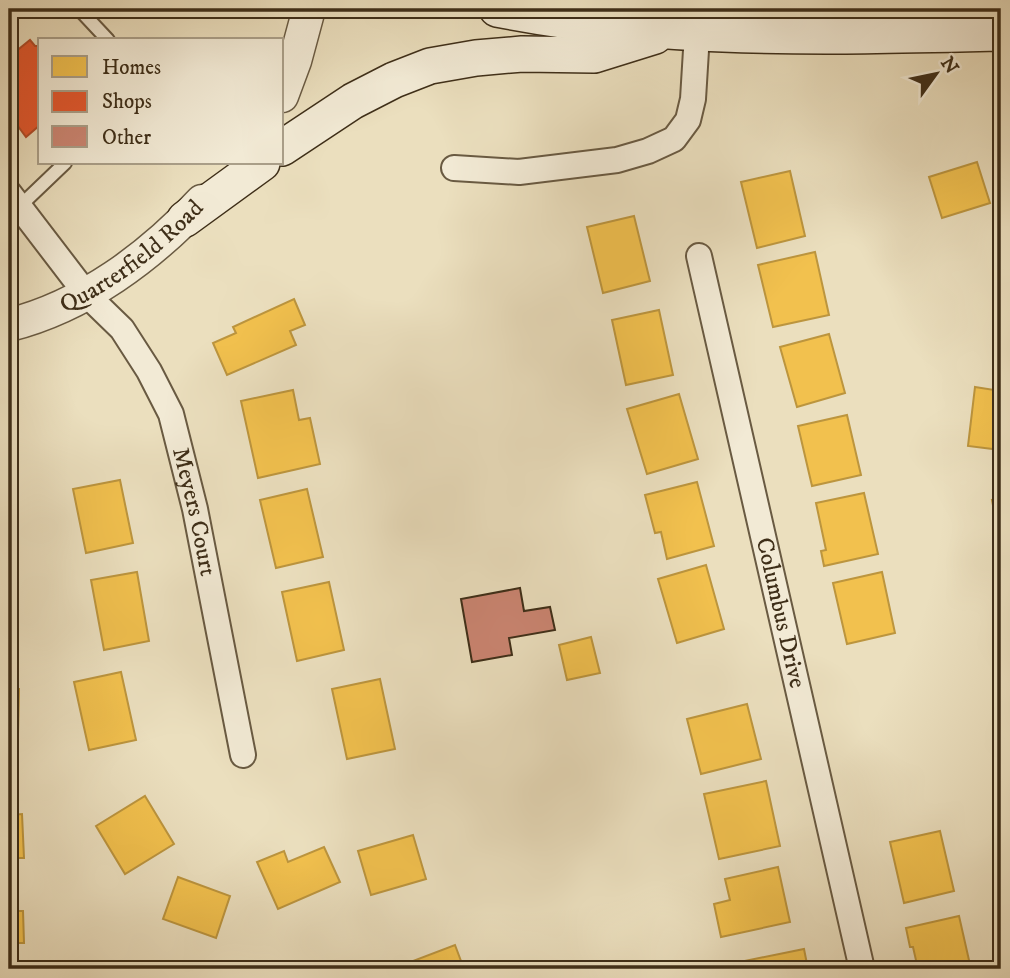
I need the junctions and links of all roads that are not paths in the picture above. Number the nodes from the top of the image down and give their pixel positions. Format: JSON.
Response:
{"nodes":[{"id":1,"x":79,"y":9,"type":"edge"},
{"id":2,"x":309,"y":9,"type":"edge"},
{"id":3,"x":497,"y":9,"type":"edge"},
{"id":4,"x":684,"y":33,"type":"junction"},
{"id":5,"x":1001,"y":33,"type":"edge"},
{"id":6,"x":106,"y":38,"type":"edge"},
{"id":7,"x":284,"y":91,"type":"edge"},
{"id":8,"x":284,"y":147,"type":"edge"},
{"id":9,"x":64,"y":164,"type":"edge"},
{"id":10,"x":236,"y":164,"type":"edge"},
{"id":11,"x":261,"y":164,"type":"edge"},
{"id":12,"x":454,"y":168,"type":"dead end"},
{"id":13,"x":14,"y":200,"type":"edge"},
{"id":14,"x":185,"y":219,"type":"junction"},
{"id":15,"x":699,"y":256,"type":"dead end"},
{"id":16,"x":87,"y":295,"type":"junction"},
{"id":17,"x":9,"y":325,"type":"edge"},
{"id":18,"x":243,"y":755,"type":"dead end"},
{"id":19,"x":862,"y":969,"type":"edge"}],
"edges":[{"from":1,"to":6,"type":"lane"},
{"from":2,"to":7,"type":"street"},
{"from":3,"to":4,"type":"main road"},
{"from":4,"to":5,"type":"main road"},
{"from":4,"to":8,"type":"main road"},
{"from":4,"to":12,"type":"street"},
{"from":9,"to":13,"type":"lane"},
{"from":10,"to":14,"type":"street","name":"Quarterfield Road"},
{"from":11,"to":14,"type":"main road"},
{"from":13,"to":16,"type":"street","name":"Meyers Court"},
{"from":14,"to":16,"type":"street","name":"Quarterfield Road"},
{"from":15,"to":19,"type":"street","name":"Columbus Drive"},
{"from":16,"to":17,"type":"street","name":"Quarterfield Road"},
{"from":16,"to":18,"type":"street","name":"Meyers Court"}]}
